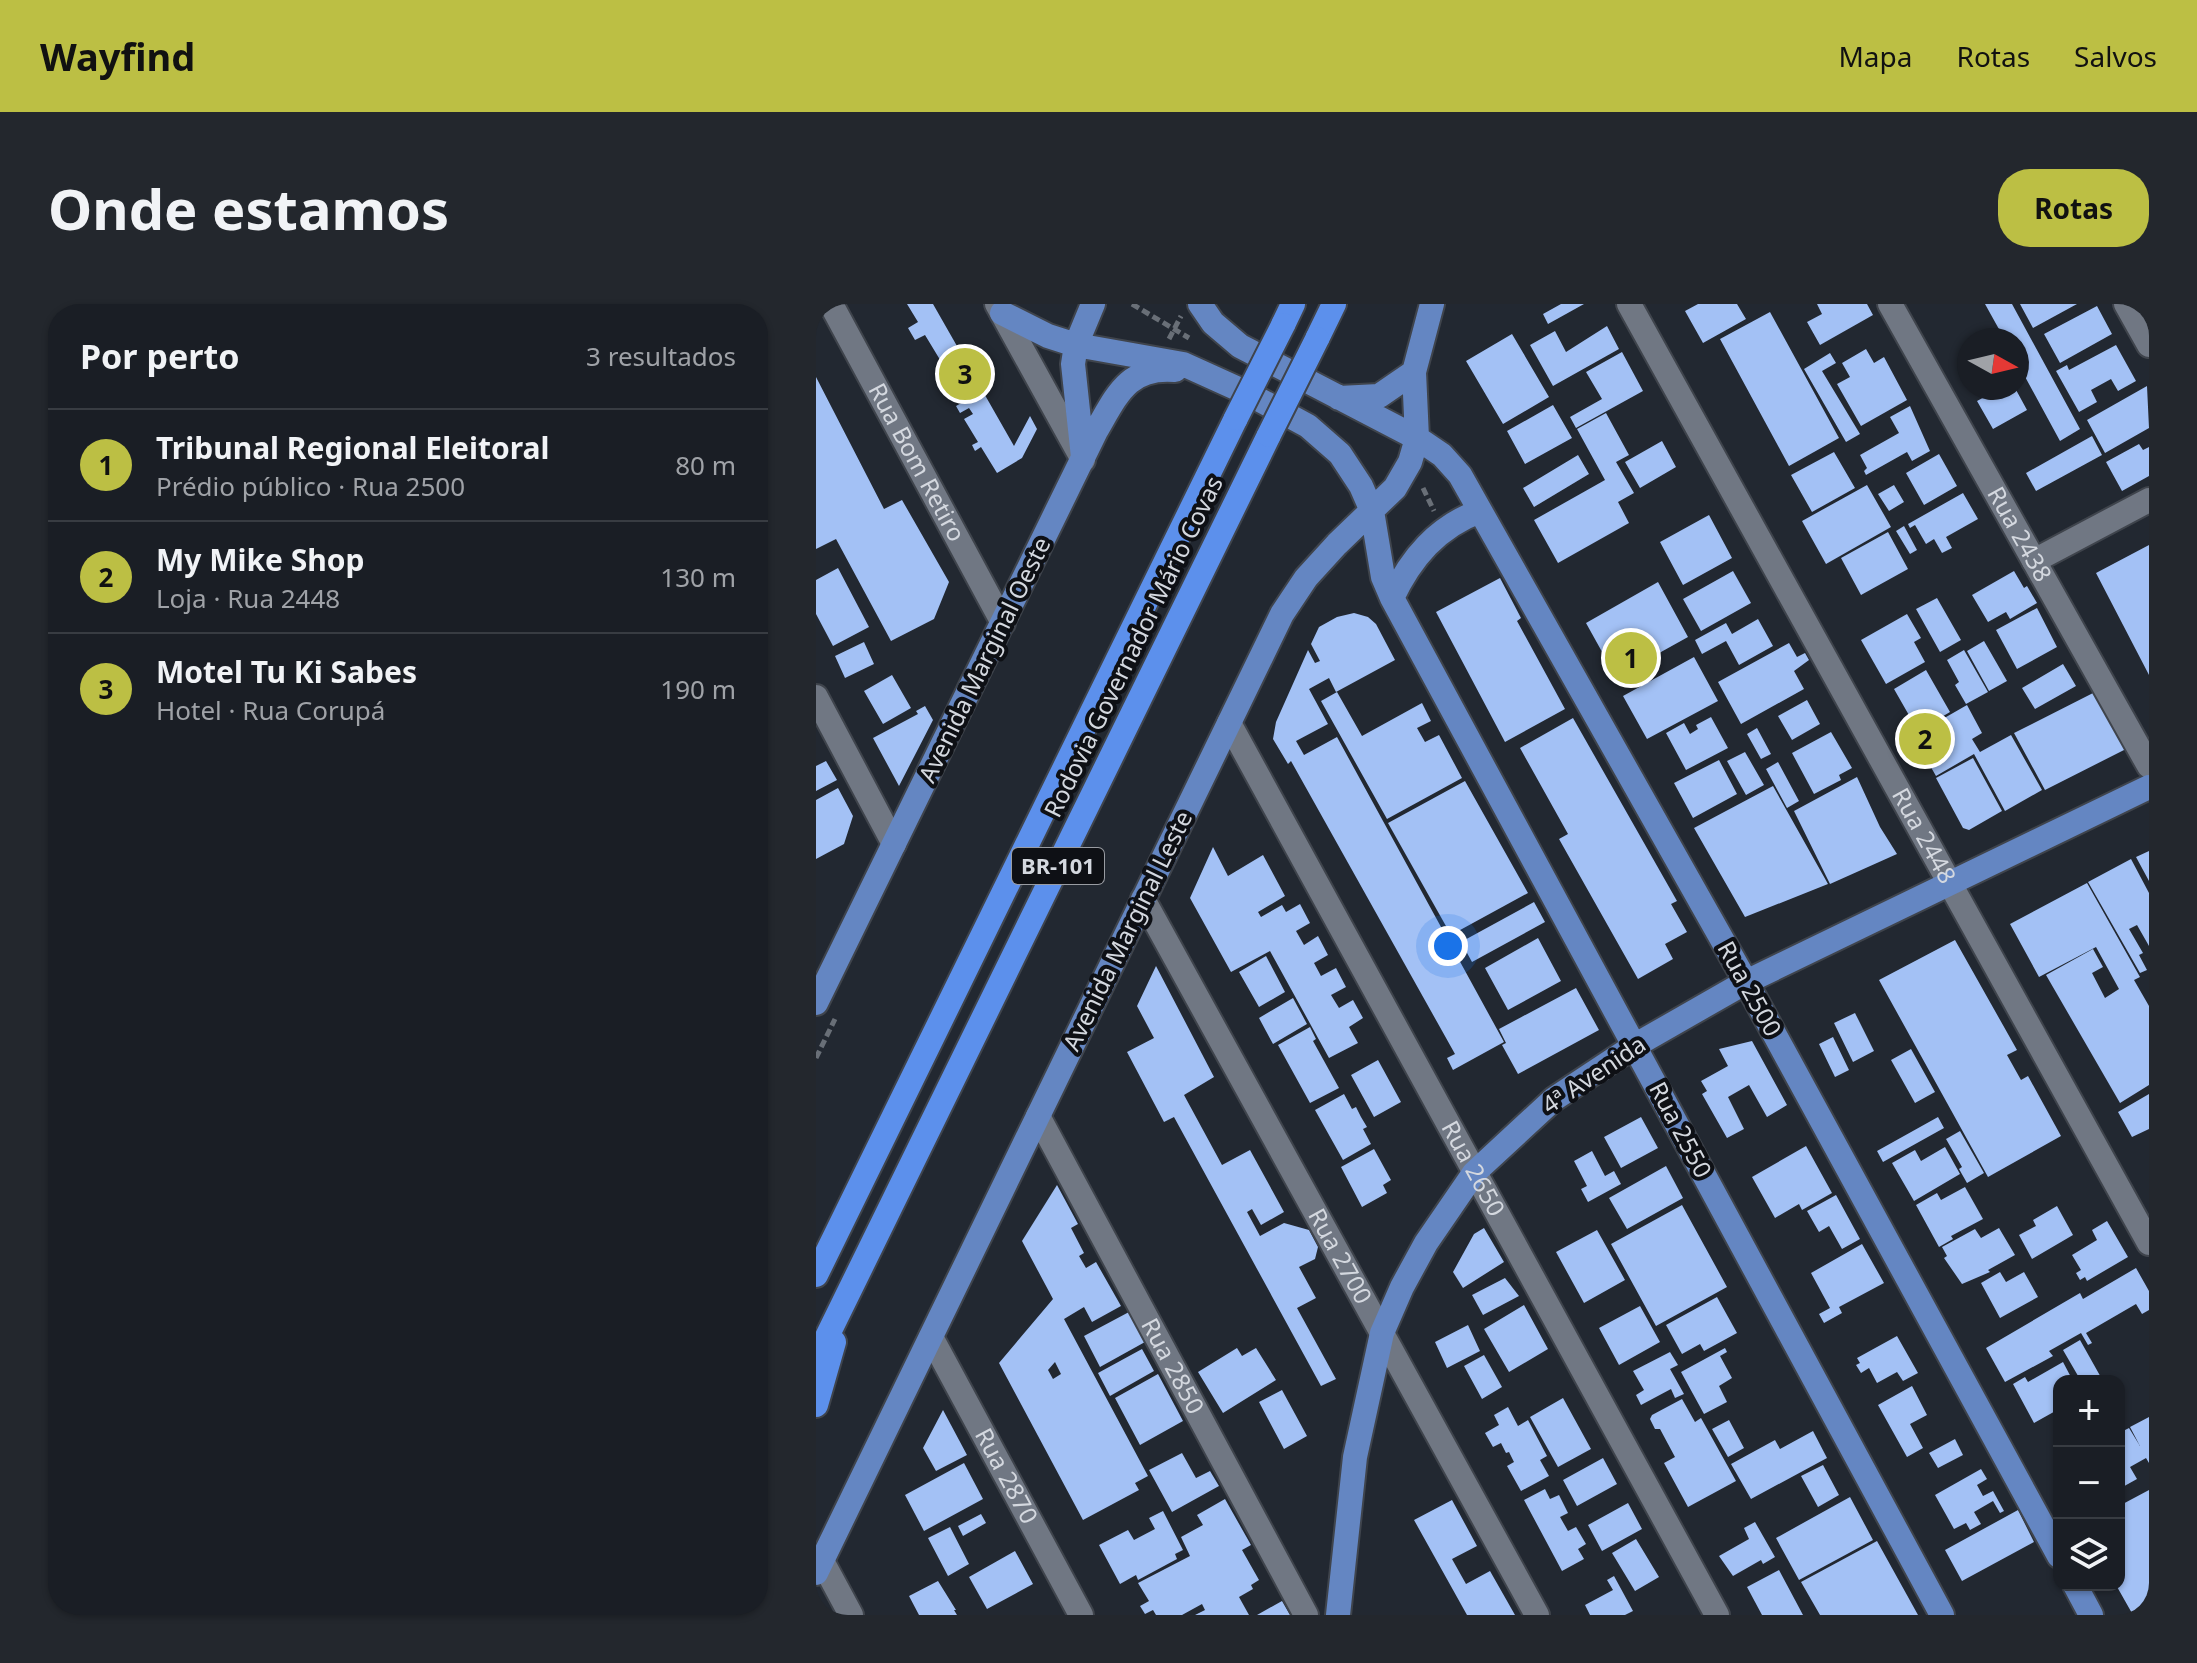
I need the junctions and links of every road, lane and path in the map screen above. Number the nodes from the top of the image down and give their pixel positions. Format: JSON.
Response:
{"nodes":[{"id":1,"x":831,"y":304,"type":"edge"},
{"id":2,"x":1093,"y":304,"type":"edge"},
{"id":3,"x":1200,"y":304,"type":"edge"},
{"id":4,"x":1334,"y":304,"type":"edge"},
{"id":5,"x":1432,"y":304,"type":"edge"},
{"id":6,"x":1629,"y":304,"type":"edge"},
{"id":7,"x":1890,"y":304,"type":"edge"},
{"id":8,"x":2126,"y":304,"type":"edge"},
{"id":9,"x":1001,"y":307,"type":"edge"},
{"id":10,"x":1288,"y":315,"type":"edge"},
{"id":11,"x":1076,"y":345,"type":"junction"},
{"id":12,"x":2149,"y":345,"type":"edge"},
{"id":13,"x":1202,"y":371,"type":"junction"},
{"id":14,"x":1414,"y":372,"type":"junction"},
{"id":15,"x":1338,"y":398,"type":"junction"},
{"id":16,"x":1417,"y":438,"type":"junction"},
{"id":17,"x":1083,"y":460,"type":"junction"},
{"id":18,"x":1410,"y":462,"type":"junction"},
{"id":19,"x":2149,"y":500,"type":"edge"},
{"id":20,"x":1372,"y":511,"type":"junction"},
{"id":21,"x":1480,"y":511,"type":"junction"},
{"id":22,"x":1442,"y":529,"type":"junction"},
{"id":23,"x":2034,"y":561,"type":"junction"},
{"id":24,"x":1392,"y":598,"type":"junction"},
{"id":25,"x":1003,"y":623,"type":"junction"},
{"id":26,"x":816,"y":697,"type":"edge"},
{"id":27,"x":1229,"y":723,"type":"junction"},
{"id":28,"x":2149,"y":766,"type":"edge"},
{"id":29,"x":2149,"y":787,"type":"edge"},
{"id":30,"x":894,"y":844,"type":"junction"},
{"id":31,"x":1950,"y":883,"type":"junction"},
{"id":32,"x":1143,"y":899,"type":"junction"},
{"id":33,"x":1746,"y":982,"type":"junction"},
{"id":34,"x":816,"y":1003,"type":"edge"},
{"id":35,"x":1634,"y":1046,"type":"junction"},
{"id":36,"x":1038,"y":1116,"type":"junction"},
{"id":37,"x":1474,"y":1173,"type":"junction"},
{"id":38,"x":843,"y":1219,"type":"junction"},
{"id":39,"x":2149,"y":1243,"type":"edge"},
{"id":40,"x":816,"y":1258,"type":"edge"},
{"id":41,"x":816,"y":1275,"type":"edge"},
{"id":42,"x":846,"y":1297,"type":"junction"},
{"id":43,"x":1382,"y":1333,"type":"junction"},
{"id":44,"x":931,"y":1337,"type":"junction"},
{"id":45,"x":816,"y":1359,"type":"edge"},
{"id":46,"x":816,"y":1405,"type":"edge"},
{"id":47,"x":2053,"y":1545,"type":"edge"},
{"id":48,"x":819,"y":1567,"type":"edge"},
{"id":49,"x":2078,"y":1591,"type":"edge"},
{"id":50,"x":851,"y":1615,"type":"edge"},
{"id":51,"x":1081,"y":1615,"type":"edge"},
{"id":52,"x":1306,"y":1615,"type":"edge"},
{"id":53,"x":1338,"y":1615,"type":"edge"},
{"id":54,"x":1537,"y":1615,"type":"edge"},
{"id":55,"x":1717,"y":1615,"type":"edge"},
{"id":56,"x":1942,"y":1615,"type":"edge"},
{"id":57,"x":2091,"y":1615,"type":"edge"}],
"edges":[{"from":1,"to":25,"type":"street","name":"Rua Bom Retiro"},
{"from":2,"to":11,"type":"main road"},
{"from":3,"to":15,"type":"main road","name":"Rua 2500"},
{"from":4,"to":42,"type":"highway","name":"Rodovia Governador Mário Covas","number":"BR-101","bridge":true},
{"from":5,"to":14,"type":"main road","name":"Avenida Marginal Leste"},
{"from":6,"to":31,"type":"street","name":"Rua 2448"},
{"from":7,"to":23,"type":"street","name":"Rua 2438"},
{"from":8,"to":12,"type":"street"},
{"from":9,"to":11,"type":"main road"},
{"from":9,"to":17,"type":"street"},
{"from":10,"to":38,"type":"highway","name":"Rodovia Governador Mário Covas","number":"BR-101","bridge":true},
{"from":11,"to":13,"type":"main road"},
{"from":11,"to":17,"type":"main road"},
{"from":13,"to":17,"type":"main road","name":"Avenida Marginal Oeste"},
{"from":13,"to":20,"type":"main road","name":"Rua 2550"},
{"from":14,"to":15,"type":"main road"},
{"from":14,"to":16,"type":"main road","name":"Avenida Marginal Leste"},
{"from":15,"to":16,"type":"main road","name":"Rua 2500"},
{"from":16,"to":18,"type":"main road","name":"Avenida Marginal Leste"},
{"from":16,"to":21,"type":"main road","name":"Rua 2500"},
{"from":17,"to":25,"type":"main road","name":"Avenida Marginal Oeste"},
{"from":18,"to":20,"type":"main road","name":"Avenida Marginal Leste"},
{"from":18,"to":22,"type":"path"},
{"from":19,"to":23,"type":"street"},
{"from":20,"to":24,"type":"main road","name":"Rua 2550"},
{"from":20,"to":27,"type":"main road","name":"Avenida Marginal Leste"},
{"from":21,"to":22,"type":"main road"},
{"from":21,"to":33,"type":"main road","name":"Rua 2500"},
{"from":22,"to":24,"type":"main road"},
{"from":23,"to":28,"type":"street","name":"Rua 2438"},
{"from":24,"to":35,"type":"main road","name":"Rua 2550"},
{"from":25,"to":30,"type":"main road","name":"Avenida Marginal Oeste"},
{"from":26,"to":30,"type":"street"},
{"from":27,"to":32,"type":"main road","name":"Avenida Marginal Leste"},
{"from":27,"to":37,"type":"street","name":"Rua 2650"},
{"from":29,"to":31,"type":"main road","name":"4ª Avenida"},
{"from":30,"to":34,"type":"main road","name":"Avenida Marginal Oeste"},
{"from":31,"to":33,"type":"main road","name":"4ª Avenida"},
{"from":31,"to":39,"type":"street","name":"Rua 2448"},
{"from":32,"to":36,"type":"main road","name":"Avenida Marginal Leste"},
{"from":32,"to":43,"type":"street","name":"Rua 2700"},
{"from":33,"to":35,"type":"main road","name":"4ª Avenida"},
{"from":33,"to":47,"type":"main road","name":"Rua 2500"},
{"from":35,"to":37,"type":"main road","name":"4ª Avenida"},
{"from":35,"to":56,"type":"main road","name":"Rua 2550"},
{"from":36,"to":44,"type":"main road","name":"Avenida Marginal Leste"},
{"from":36,"to":52,"type":"street","name":"Rua 2850"},
{"from":37,"to":43,"type":"main road","name":"4ª Avenida"},
{"from":37,"to":55,"type":"street","name":"Rua 2650"},
{"from":38,"to":40,"type":"highway"},
{"from":38,"to":41,"type":"highway","name":"Rodovia Governador Mário Covas","number":"BR-101"},
{"from":42,"to":45,"type":"highway","name":"Rodovia Governador Mário Covas","number":"BR-101"},
{"from":42,"to":46,"type":"highway"},
{"from":43,"to":53,"type":"main road","name":"4ª Avenida"},
{"from":43,"to":54,"type":"street","name":"Rua 2700"},
{"from":44,"to":48,"type":"main road","name":"Avenida Marginal Leste"},
{"from":44,"to":51,"type":"street","name":"Rua 2870"},
{"from":48,"to":50,"type":"street"},
{"from":49,"to":57,"type":"main road"}]}
